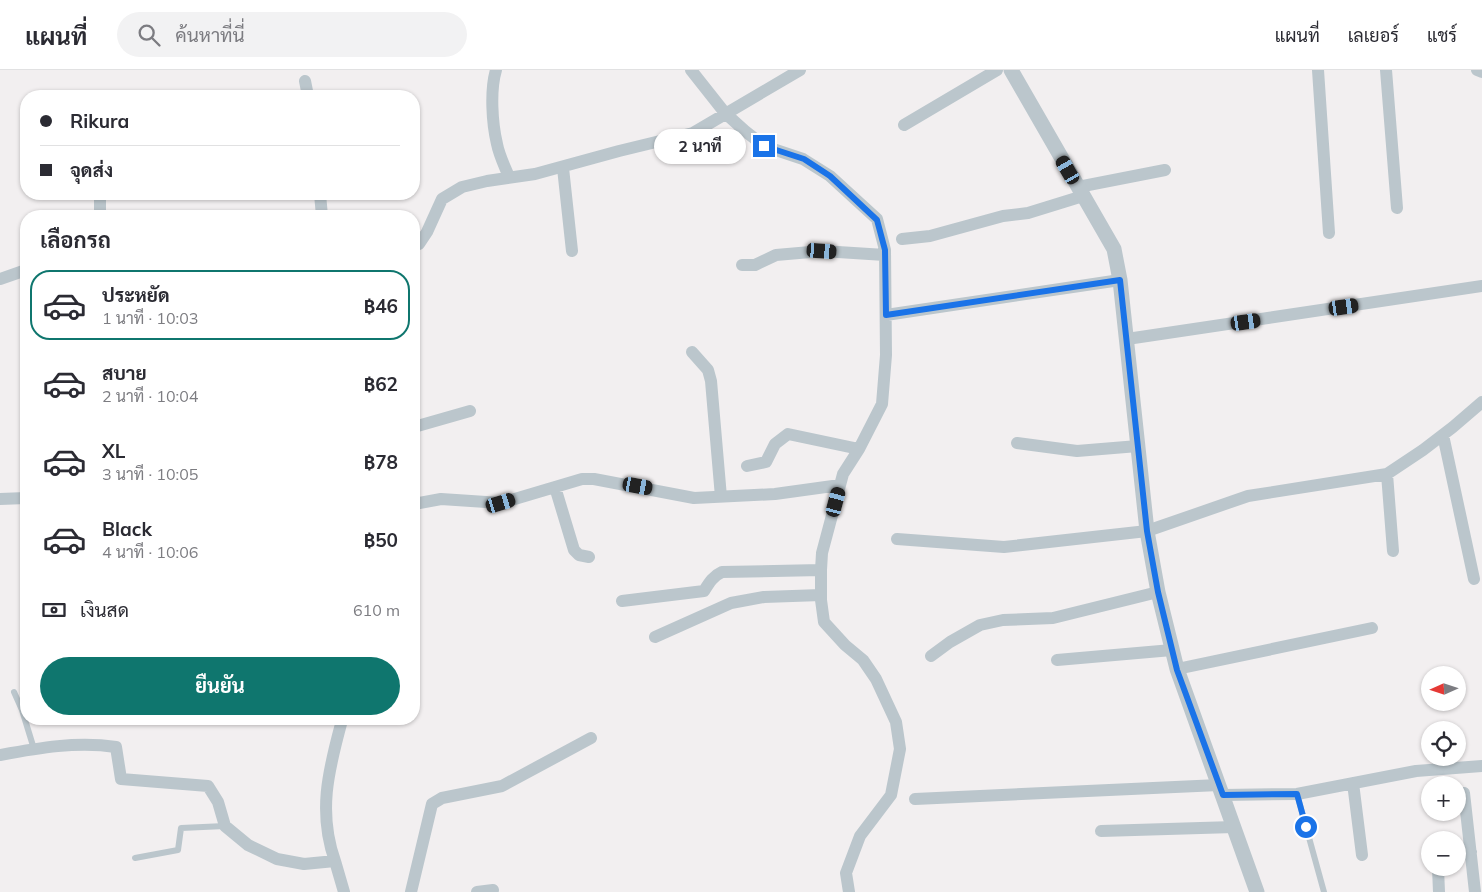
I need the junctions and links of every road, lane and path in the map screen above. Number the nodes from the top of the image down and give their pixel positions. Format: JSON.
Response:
{"nodes":[{"id":1,"x":496,"y":70,"type":"edge"},
{"id":2,"x":691,"y":70,"type":"edge"},
{"id":3,"x":800,"y":70,"type":"edge"},
{"id":4,"x":997,"y":70,"type":"edge"},
{"id":5,"x":1011,"y":70,"type":"edge"},
{"id":6,"x":1318,"y":70,"type":"edge"},
{"id":7,"x":1386,"y":70,"type":"edge"},
{"id":8,"x":1477,"y":70,"type":"edge"},
{"id":9,"x":1482,"y":72,"type":"edge"},
{"id":10,"x":305,"y":81,"type":"dead end"},
{"id":11,"x":307,"y":90,"type":"edge"},
{"id":12,"x":726,"y":113,"type":"junction"},
{"id":13,"x":904,"y":125,"type":"dead end"},
{"id":14,"x":563,"y":168,"type":"junction"},
{"id":15,"x":1165,"y":170,"type":"dead end"},
{"id":16,"x":510,"y":177,"type":"junction"},
{"id":17,"x":1081,"y":191,"type":"junction"},
{"id":18,"x":1397,"y":208,"type":"dead end"},
{"id":19,"x":1329,"y":233,"type":"dead end"},
{"id":20,"x":902,"y":239,"type":"dead end"},
{"id":21,"x":420,"y":242,"type":"edge"},
{"id":22,"x":572,"y":251,"type":"dead end"},
{"id":23,"x":885,"y":255,"type":"junction"},
{"id":24,"x":742,"y":265,"type":"dead end"},
{"id":25,"x":20,"y":272,"type":"edge"},
{"id":26,"x":0,"y":279,"type":"edge"},
{"id":27,"x":1120,"y":280,"type":"junction"},
{"id":28,"x":1482,"y":286,"type":"edge"},
{"id":29,"x":886,"y":315,"type":"junction"},
{"id":30,"x":1127,"y":339,"type":"junction"},
{"id":31,"x":692,"y":352,"type":"dead end"},
{"id":32,"x":1480,"y":405,"type":"edge"},
{"id":33,"x":470,"y":411,"type":"dead end"},
{"id":34,"x":420,"y":425,"type":"edge"},
{"id":35,"x":1442,"y":435,"type":"junction"},
{"id":36,"x":1017,"y":444,"type":"dead end"},
{"id":37,"x":1138,"y":446,"type":"junction"},
{"id":38,"x":860,"y":449,"type":"junction"},
{"id":39,"x":747,"y":466,"type":"dead end"},
{"id":40,"x":1387,"y":474,"type":"junction"},
{"id":41,"x":840,"y":485,"type":"junction"},
{"id":42,"x":555,"y":487,"type":"junction"},
{"id":43,"x":721,"y":497,"type":"junction"},
{"id":44,"x":20,"y":498,"type":"edge"},
{"id":45,"x":0,"y":499,"type":"edge"},
{"id":46,"x":420,"y":503,"type":"edge"},
{"id":47,"x":1147,"y":531,"type":"junction"},
{"id":48,"x":897,"y":539,"type":"dead end"},
{"id":49,"x":1393,"y":551,"type":"dead end"},
{"id":50,"x":589,"y":557,"type":"dead end"},
{"id":51,"x":821,"y":570,"type":"junction"},
{"id":52,"x":1474,"y":579,"type":"dead end"},
{"id":53,"x":1158,"y":592,"type":"junction"},
{"id":54,"x":821,"y":595,"type":"junction"},
{"id":55,"x":622,"y":601,"type":"dead end"},
{"id":56,"x":1372,"y":628,"type":"dead end"},
{"id":57,"x":654,"y":637,"type":"dead end"},
{"id":58,"x":1172,"y":650,"type":"junction"},
{"id":59,"x":931,"y":656,"type":"dead end"},
{"id":60,"x":1058,"y":660,"type":"dead end"},
{"id":61,"x":1177,"y":670,"type":"junction"},
{"id":62,"x":14,"y":692,"type":"dead end"},
{"id":63,"x":20,"y":706,"type":"edge"},
{"id":64,"x":27,"y":725,"type":"edge"},
{"id":65,"x":341,"y":725,"type":"edge"},
{"id":66,"x":591,"y":738,"type":"dead end"},
{"id":67,"x":34,"y":749,"type":"junction"},
{"id":68,"x":0,"y":755,"type":"edge"},
{"id":69,"x":1482,"y":766,"type":"edge"},
{"id":70,"x":1352,"y":783,"type":"junction"},
{"id":71,"x":1221,"y":790,"type":"junction"},
{"id":72,"x":1297,"y":794,"type":"junction"},
{"id":73,"x":915,"y":799,"type":"dead end"},
{"id":74,"x":1466,"y":810,"type":"edge"},
{"id":75,"x":225,"y":826,"type":"junction"},
{"id":76,"x":1234,"y":827,"type":"junction"},
{"id":77,"x":1101,"y":832,"type":"dead end"},
{"id":78,"x":1471,"y":852,"type":"junction"},
{"id":79,"x":1466,"y":853,"type":"edge"},
{"id":80,"x":1362,"y":855,"type":"dead end"},
{"id":81,"x":135,"y":858,"type":"dead end"},
{"id":82,"x":335,"y":861,"type":"junction"},
{"id":83,"x":1438,"y":876,"type":"edge"},
{"id":84,"x":493,"y":890,"type":"dead end"},
{"id":85,"x":344,"y":892,"type":"edge"},
{"id":86,"x":411,"y":892,"type":"edge"},
{"id":87,"x":478,"y":892,"type":"edge"},
{"id":88,"x":849,"y":892,"type":"edge"},
{"id":89,"x":1257,"y":892,"type":"edge"},
{"id":90,"x":1324,"y":892,"type":"edge"},
{"id":91,"x":1439,"y":892,"type":"edge"},
{"id":92,"x":1475,"y":892,"type":"edge"}],
"edges":[{"from":1,"to":16,"type":"street"},
{"from":2,"to":12,"type":"street"},
{"from":3,"to":12,"type":"street"},
{"from":4,"to":13,"type":"street"},
{"from":5,"to":17,"type":"street"},
{"from":6,"to":19,"type":"street"},
{"from":7,"to":18,"type":"street"},
{"from":8,"to":9,"type":"street"},
{"from":10,"to":11,"type":"street"},
{"from":12,"to":14,"type":"street"},
{"from":12,"to":23,"type":"street"},
{"from":14,"to":16,"type":"street"},
{"from":14,"to":22,"type":"street"},
{"from":15,"to":17,"type":"street"},
{"from":16,"to":21,"type":"street"},
{"from":17,"to":20,"type":"street"},
{"from":17,"to":27,"type":"street"},
{"from":23,"to":24,"type":"street"},
{"from":23,"to":29,"type":"street"},
{"from":25,"to":26,"type":"street"},
{"from":27,"to":29,"type":"street"},
{"from":27,"to":30,"type":"street"},
{"from":28,"to":30,"type":"street"},
{"from":29,"to":38,"type":"street"},
{"from":30,"to":37,"type":"street"},
{"from":31,"to":43,"type":"street"},
{"from":32,"to":35,"type":"street"},
{"from":33,"to":34,"type":"street"},
{"from":35,"to":40,"type":"street"},
{"from":35,"to":52,"type":"street"},
{"from":36,"to":37,"type":"street"},
{"from":37,"to":47,"type":"street"},
{"from":38,"to":39,"type":"street"},
{"from":38,"to":41,"type":"street"},
{"from":40,"to":47,"type":"street"},
{"from":40,"to":49,"type":"street"},
{"from":41,"to":43,"type":"street"},
{"from":41,"to":51,"type":"street"},
{"from":42,"to":43,"type":"street"},
{"from":42,"to":46,"type":"street"},
{"from":42,"to":50,"type":"street"},
{"from":44,"to":45,"type":"street"},
{"from":47,"to":48,"type":"street"},
{"from":47,"to":53,"type":"street"},
{"from":51,"to":54,"type":"street"},
{"from":51,"to":55,"type":"street"},
{"from":53,"to":58,"type":"street"},
{"from":53,"to":59,"type":"street"},
{"from":54,"to":57,"type":"street"},
{"from":54,"to":88,"type":"street"},
{"from":56,"to":61,"type":"street"},
{"from":58,"to":60,"type":"street"},
{"from":58,"to":61,"type":"street"},
{"from":61,"to":71,"type":"street"},
{"from":62,"to":63,"type":"lane"},
{"from":64,"to":67,"type":"lane"},
{"from":65,"to":82,"type":"street"},
{"from":66,"to":86,"type":"street"},
{"from":67,"to":68,"type":"street"},
{"from":67,"to":75,"type":"street"},
{"from":69,"to":70,"type":"street"},
{"from":70,"to":72,"type":"street"},
{"from":70,"to":80,"type":"street"},
{"from":71,"to":72,"type":"street"},
{"from":71,"to":73,"type":"street"},
{"from":71,"to":76,"type":"street"},
{"from":72,"to":90,"type":"lane"},
{"from":74,"to":78,"type":"street"},
{"from":75,"to":81,"type":"lane"},
{"from":75,"to":82,"type":"street"},
{"from":76,"to":77,"type":"street"},
{"from":76,"to":89,"type":"street"},
{"from":78,"to":79,"type":"street"},
{"from":78,"to":92,"type":"street"},
{"from":82,"to":85,"type":"street"},
{"from":83,"to":91,"type":"street"},
{"from":84,"to":87,"type":"street"}]}
